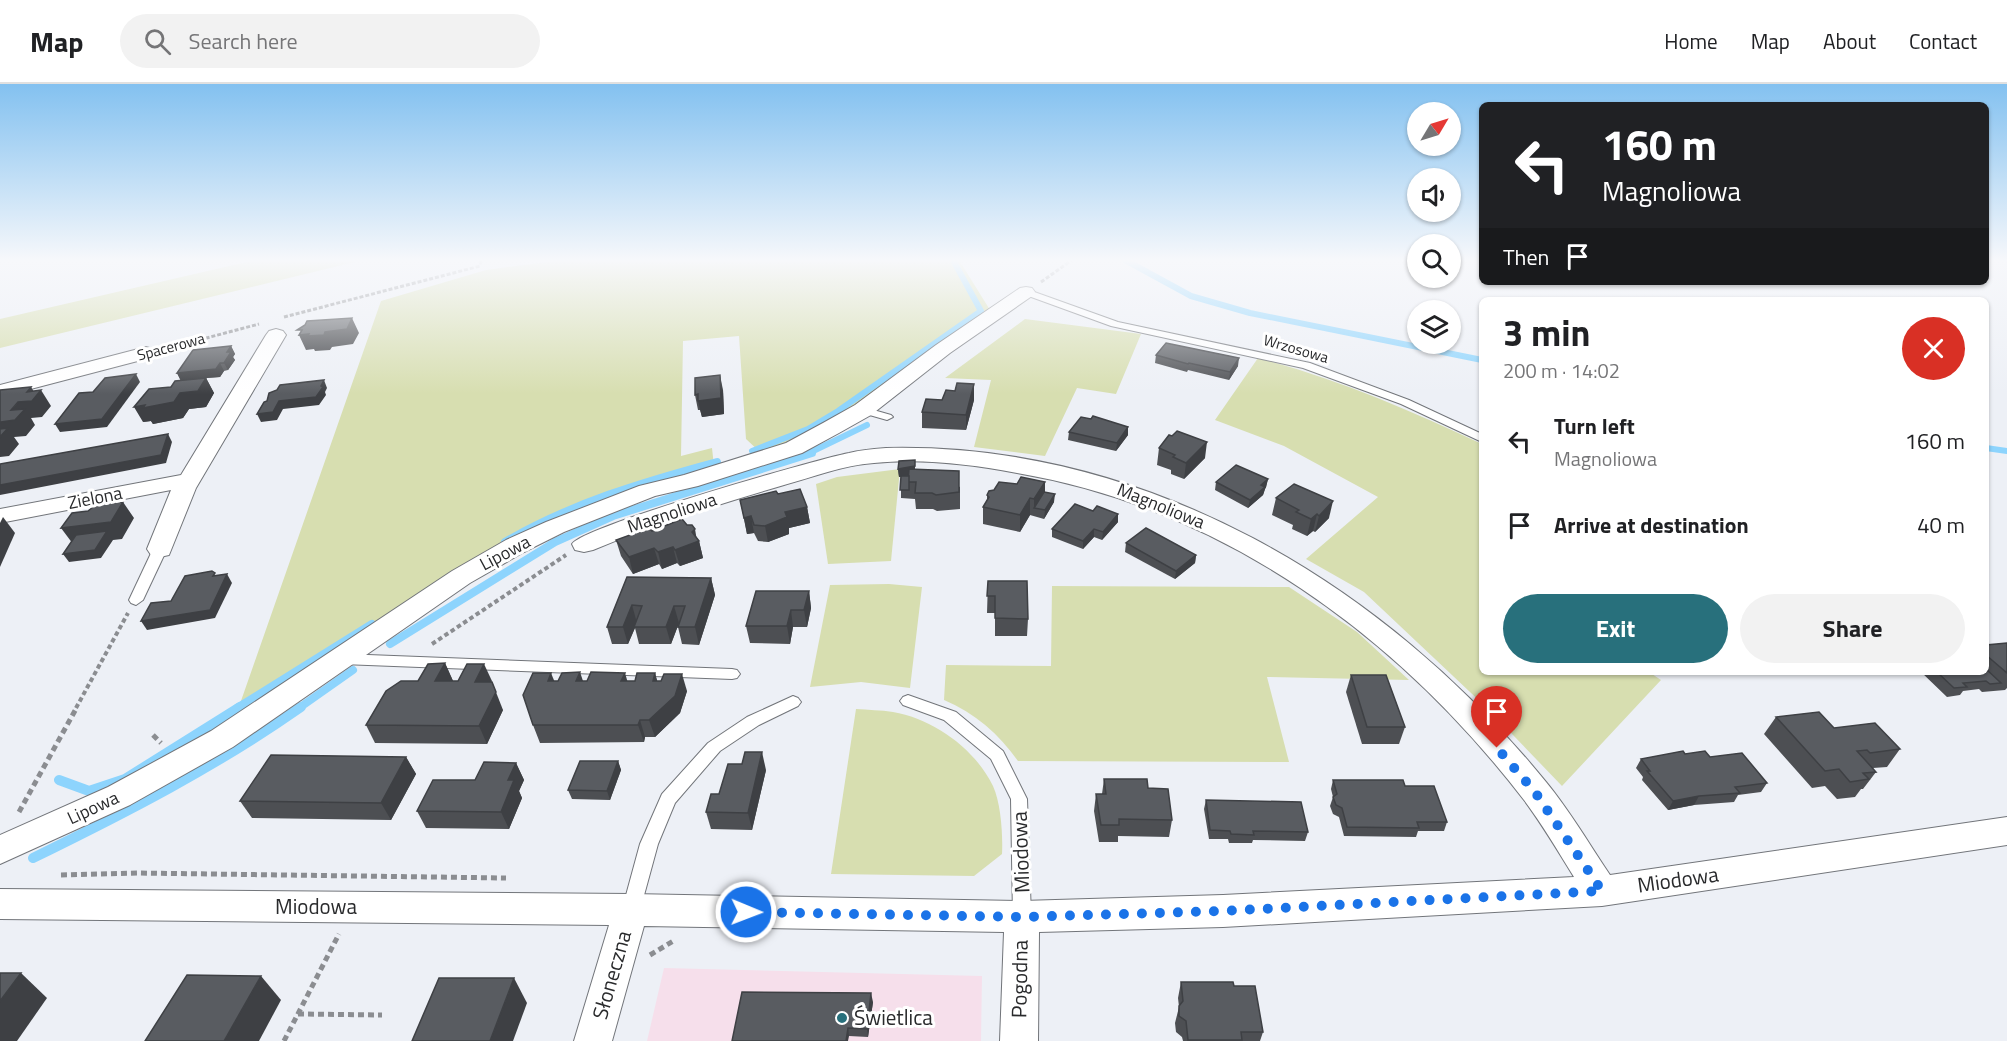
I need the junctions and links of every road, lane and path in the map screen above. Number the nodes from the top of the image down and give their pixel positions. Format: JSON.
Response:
{"nodes":[{"id":1,"x":345,"y":305,"type":"edge"},
{"id":2,"x":1008,"y":305,"type":"edge"},
{"id":3,"x":1070,"y":305,"type":"edge"},
{"id":4,"x":271,"y":326,"type":"junction"},
{"id":5,"x":146,"y":354,"type":"joint"},
{"id":6,"x":0,"y":391,"type":"edge"},
{"id":7,"x":1479,"y":437,"type":"edge"},
{"id":8,"x":189,"y":480,"type":"junction"},
{"id":9,"x":0,"y":516,"type":"edge"},
{"id":10,"x":584,"y":544,"type":"joint"},
{"id":11,"x":160,"y":549,"type":"joint"},
{"id":12,"x":136,"y":600,"type":"joint"},
{"id":13,"x":337,"y":659,"type":"junction"},
{"id":14,"x":407,"y":661,"type":"junction"},
{"id":15,"x":732,"y":674,"type":"dead end"},
{"id":16,"x":908,"y":701,"type":"dead end"},
{"id":17,"x":792,"y":702,"type":"dead end"},
{"id":18,"x":2007,"y":831,"type":"edge"},
{"id":19,"x":0,"y":850,"type":"edge"},
{"id":20,"x":1602,"y":891,"type":"junction"},
{"id":21,"x":0,"y":904,"type":"edge"},
{"id":22,"x":632,"y":910,"type":"junction"},
{"id":23,"x":1022,"y":917,"type":"junction"},
{"id":24,"x":351,"y":933,"type":"dead end"},
{"id":25,"x":685,"y":940,"type":"dead end"},
{"id":26,"x":617,"y":961,"type":"junction"},
{"id":27,"x":298,"y":1014,"type":"junction"},
{"id":28,"x":382,"y":1015,"type":"dead end"},
{"id":29,"x":284,"y":1041,"type":"edge"},
{"id":30,"x":593,"y":1041,"type":"edge"},
{"id":31,"x":1019,"y":1041,"type":"edge"}],
"edges":[{"from":1,"to":4,"type":"path","name":"Spacerowa"},
{"from":2,"to":13,"type":"street","name":"Lipowa"},
{"from":3,"to":7,"type":"lane","name":"Wrzosowa"},
{"from":4,"to":5,"type":"path","name":"Spacerowa"},
{"from":4,"to":8,"type":"street"},
{"from":5,"to":6,"type":"street","name":"Spacerowa"},
{"from":8,"to":9,"type":"street","name":"Zielona"},
{"from":8,"to":11,"type":"street"},
{"from":10,"to":14,"type":"path"},
{"from":10,"to":20,"type":"street","name":"Magnoliowa"},
{"from":11,"to":12,"type":"lane"},
{"from":12,"to":19,"type":"path"},
{"from":13,"to":14,"type":"lane"},
{"from":13,"to":19,"type":"street","name":"Lipowa"},
{"from":14,"to":15,"type":"lane"},
{"from":16,"to":23,"type":"lane","name":"Miodowa"},
{"from":17,"to":22,"type":"lane"},
{"from":18,"to":20,"type":"street","name":"Miodowa"},
{"from":20,"to":23,"type":"street","name":"Miodowa"},
{"from":21,"to":22,"type":"street","name":"Miodowa"},
{"from":22,"to":23,"type":"street","name":"Miodowa"},
{"from":22,"to":26,"type":"street","name":"Słoneczna"},
{"from":23,"to":31,"type":"street","name":"Pogodna"},
{"from":24,"to":27,"type":"path"},
{"from":25,"to":26,"type":"path"},
{"from":26,"to":30,"type":"street","name":"Słoneczna"},
{"from":27,"to":28,"type":"path"},
{"from":27,"to":29,"type":"path"}]}
